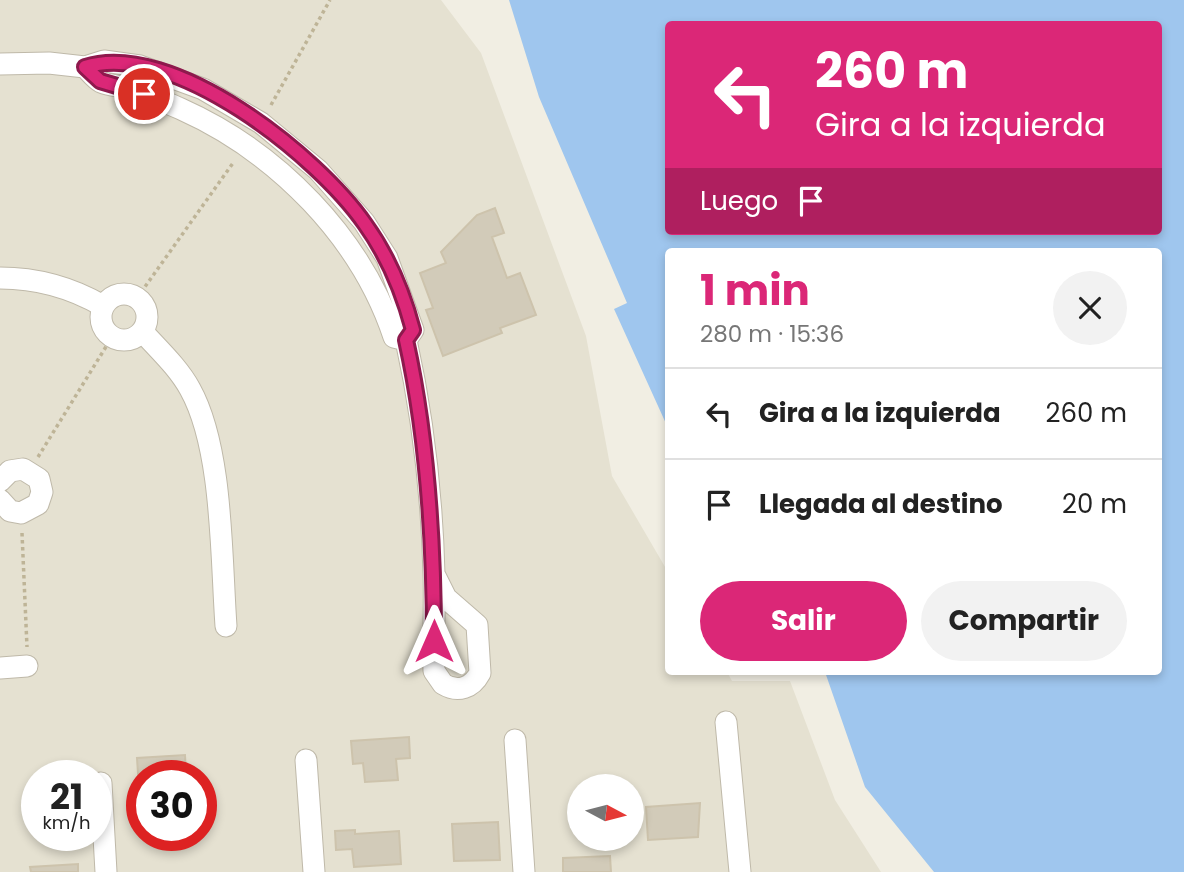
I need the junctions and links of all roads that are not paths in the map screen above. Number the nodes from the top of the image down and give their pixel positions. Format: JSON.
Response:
{"nodes":[{"id":1,"x":0,"y":64,"type":"edge"},
{"id":2,"x":85,"y":67,"type":"junction"},
{"id":3,"x":0,"y":278,"type":"edge"},
{"id":4,"x":103,"y":306,"type":"junction"},
{"id":5,"x":142,"y":331,"type":"junction"},
{"id":6,"x":406,"y":340,"type":"junction"},
{"id":7,"x":10,"y":472,"type":"edge"},
{"id":8,"x":7,"y":506,"type":"edge"},
{"id":9,"x":434,"y":574,"type":"junction"},
{"id":10,"x":226,"y":626,"type":"dead end"},
{"id":11,"x":27,"y":666,"type":"road end"},
{"id":12,"x":0,"y":668,"type":"edge"},
{"id":13,"x":726,"y":722,"type":"dead end"},
{"id":14,"x":515,"y":740,"type":"dead end"},
{"id":15,"x":306,"y":760,"type":"dead end"},
{"id":16,"x":105,"y":851,"type":"edge"},
{"id":17,"x":106,"y":872,"type":"edge"},
{"id":18,"x":314,"y":872,"type":"edge"},
{"id":19,"x":524,"y":872,"type":"edge"},
{"id":20,"x":740,"y":872,"type":"edge"}],
"edges":[{"from":1,"to":2,"type":"street"},
{"from":2,"to":6,"type":"street"},
{"from":2,"to":6,"type":"street"},
{"from":3,"to":4,"type":"street"},
{"from":4,"to":5,"type":"street"},
{"from":4,"to":5,"type":"street"},
{"from":5,"to":10,"type":"street"},
{"from":6,"to":9,"type":"street"},
{"from":7,"to":8,"type":"street"},
{"from":9,"to":9,"type":"street"},
{"from":11,"to":12,"type":"street"},
{"from":13,"to":20,"type":"street"},
{"from":14,"to":19,"type":"street"},
{"from":15,"to":18,"type":"street"},
{"from":16,"to":17,"type":"street"}]}
